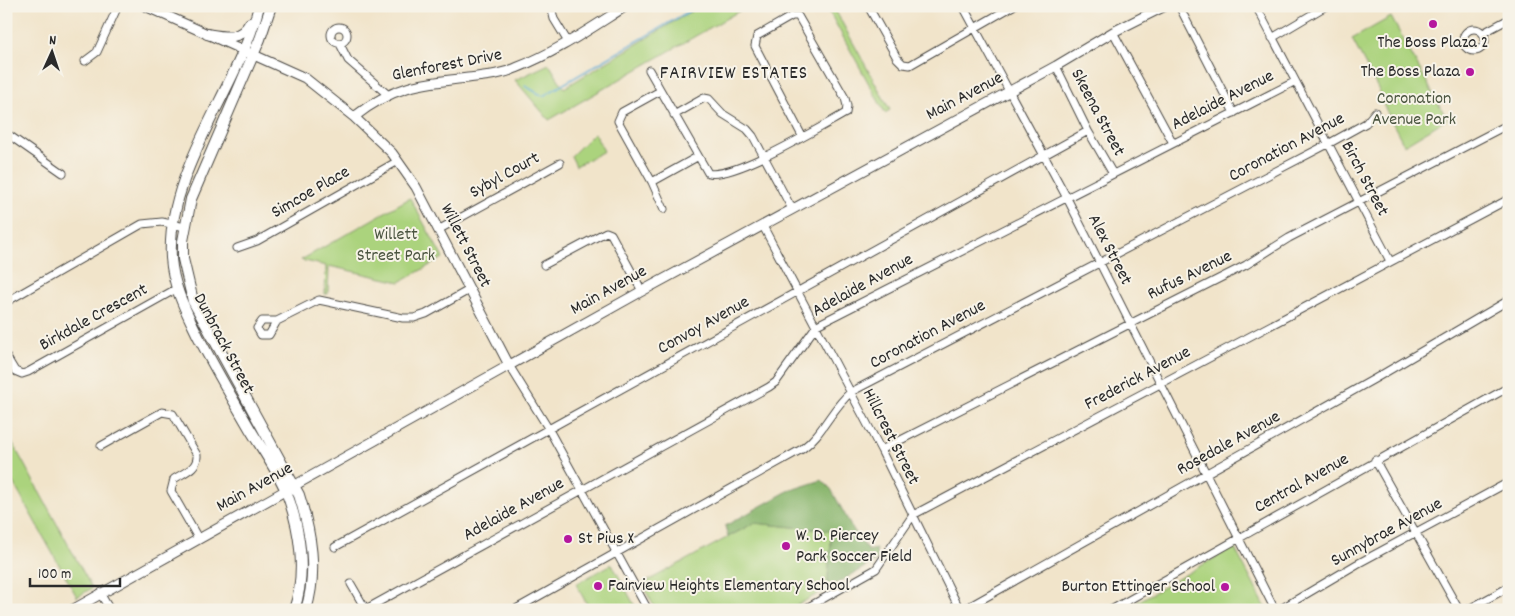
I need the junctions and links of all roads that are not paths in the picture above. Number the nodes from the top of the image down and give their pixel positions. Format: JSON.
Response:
{"nodes":[{"id":1,"x":118,"y":6,"type":"edge"},
{"id":2,"x":146,"y":6,"type":"edge"},
{"id":3,"x":259,"y":6,"type":"edge"},
{"id":4,"x":271,"y":6,"type":"edge"},
{"id":5,"x":551,"y":6,"type":"edge"},
{"id":6,"x":626,"y":6,"type":"edge"},
{"id":7,"x":868,"y":6,"type":"edge"},
{"id":8,"x":963,"y":6,"type":"edge"},
{"id":9,"x":1013,"y":6,"type":"edge"},
{"id":10,"x":1165,"y":6,"type":"edge"},
{"id":11,"x":1179,"y":6,"type":"edge"},
{"id":12,"x":1256,"y":6,"type":"edge"},
{"id":13,"x":1326,"y":6,"type":"edge"},
{"id":14,"x":1509,"y":19,"type":"edge"},
{"id":15,"x":975,"y":28,"type":"junction"},
{"id":16,"x":1113,"y":32,"type":"junction"},
{"id":17,"x":1483,"y":33,"type":"dead end"},
{"id":18,"x":207,"y":34,"type":"junction"},
{"id":19,"x":1272,"y":38,"type":"junction"},
{"id":20,"x":568,"y":42,"type":"junction"},
{"id":21,"x":340,"y":44,"type":"dead end"},
{"id":22,"x":242,"y":49,"type":"junction"},
{"id":23,"x":254,"y":54,"type":"junction"},
{"id":24,"x":85,"y":61,"type":"dead end"},
{"id":25,"x":1056,"y":66,"type":"junction"},
{"id":26,"x":648,"y":70,"type":"dead end"},
{"id":27,"x":1294,"y":82,"type":"junction"},
{"id":28,"x":660,"y":91,"type":"junction"},
{"id":29,"x":1009,"y":92,"type":"junction"},
{"id":30,"x":387,"y":94,"type":"junction"},
{"id":31,"x":1375,"y":112,"type":"dead end"},
{"id":32,"x":1234,"y":113,"type":"junction"},
{"id":33,"x":674,"y":115,"type":"junction"},
{"id":34,"x":354,"y":117,"type":"junction"},
{"id":35,"x":1509,"y":124,"type":"edge"},
{"id":36,"x":1088,"y":131,"type":"junction"},
{"id":37,"x":6,"y":133,"type":"edge"},
{"id":38,"x":802,"y":136,"type":"junction"},
{"id":39,"x":1173,"y":143,"type":"junction"},
{"id":40,"x":1328,"y":144,"type":"junction"},
{"id":41,"x":1043,"y":154,"type":"junction"},
{"id":42,"x":697,"y":157,"type":"junction"},
{"id":43,"x":763,"y":157,"type":"junction"},
{"id":44,"x":398,"y":161,"type":"junction"},
{"id":45,"x":560,"y":163,"type":"dead end"},
{"id":46,"x":64,"y":173,"type":"dead end"},
{"id":47,"x":1113,"y":174,"type":"junction"},
{"id":48,"x":652,"y":182,"type":"junction"},
{"id":49,"x":1066,"y":198,"type":"junction"},
{"id":50,"x":1509,"y":199,"type":"edge"},
{"id":51,"x":1359,"y":202,"type":"junction"},
{"id":52,"x":664,"y":209,"type":"dead end"},
{"id":53,"x":792,"y":209,"type":"junction"},
{"id":54,"x":172,"y":224,"type":"junction"},
{"id":55,"x":763,"y":226,"type":"junction"},
{"id":56,"x":185,"y":227,"type":"junction"},
{"id":57,"x":438,"y":230,"type":"junction"},
{"id":58,"x":237,"y":248,"type":"dead end"},
{"id":59,"x":1390,"y":260,"type":"junction"},
{"id":60,"x":1098,"y":263,"type":"junction"},
{"id":61,"x":544,"y":265,"type":"dead end"},
{"id":62,"x":176,"y":289,"type":"junction"},
{"id":63,"x":469,"y":290,"type":"junction"},
{"id":64,"x":799,"y":291,"type":"junction"},
{"id":65,"x":642,"y":292,"type":"junction"},
{"id":66,"x":1509,"y":300,"type":"edge"},
{"id":67,"x":6,"y":302,"type":"edge"},
{"id":68,"x":277,"y":321,"type":"dead end"},
{"id":69,"x":1130,"y":322,"type":"junction"},
{"id":70,"x":817,"y":325,"type":"junction"},
{"id":71,"x":6,"y":356,"type":"edge"},
{"id":72,"x":510,"y":365,"type":"junction"},
{"id":73,"x":1160,"y":385,"type":"junction"},
{"id":74,"x":1509,"y":387,"type":"edge"},
{"id":75,"x":851,"y":392,"type":"junction"},
{"id":76,"x":548,"y":428,"type":"junction"},
{"id":77,"x":102,"y":446,"type":"dead end"},
{"id":78,"x":881,"y":450,"type":"junction"},
{"id":79,"x":1375,"y":460,"type":"junction"},
{"id":80,"x":1206,"y":474,"type":"junction"},
{"id":81,"x":1509,"y":482,"type":"edge"},
{"id":82,"x":290,"y":487,"type":"junction"},
{"id":83,"x":582,"y":489,"type":"junction"},
{"id":84,"x":913,"y":515,"type":"junction"},
{"id":85,"x":1416,"y":534,"type":"junction"},
{"id":86,"x":198,"y":538,"type":"junction"},
{"id":87,"x":1237,"y":538,"type":"junction"},
{"id":88,"x":335,"y":547,"type":"dead end"},
{"id":89,"x":616,"y":553,"type":"junction"},
{"id":90,"x":351,"y":584,"type":"dead end"},
{"id":91,"x":1509,"y":587,"type":"edge"},
{"id":92,"x":100,"y":593,"type":"junction"},
{"id":93,"x":366,"y":609,"type":"edge"},
{"id":94,"x":72,"y":610,"type":"edge"},
{"id":95,"x":110,"y":610,"type":"edge"},
{"id":96,"x":294,"y":610,"type":"edge"},
{"id":97,"x":306,"y":610,"type":"edge"},
{"id":98,"x":514,"y":610,"type":"edge"},
{"id":99,"x":648,"y":610,"type":"edge"},
{"id":100,"x":803,"y":610,"type":"edge"},
{"id":101,"x":962,"y":610,"type":"edge"},
{"id":102,"x":1111,"y":610,"type":"edge"},
{"id":103,"x":1276,"y":610,"type":"edge"},
{"id":104,"x":1279,"y":610,"type":"edge"},
{"id":105,"x":1459,"y":610,"type":"edge"},
{"id":106,"x":1467,"y":610,"type":"edge"}],
"edges":[{"from":1,"to":24,"type":"street"},
{"from":2,"to":18,"type":"street","name":"Willett Street"},
{"from":3,"to":18,"type":"main road"},
{"from":3,"to":22,"type":"main road","name":"Dunbrack Street"},
{"from":4,"to":23,"type":"main road","name":"Dunbrack Street"},
{"from":5,"to":20,"type":"street"},
{"from":6,"to":20,"type":"street","name":"Glenforest Drive"},
{"from":7,"to":15,"type":"street"},
{"from":8,"to":15,"type":"street","name":"Alex Street"},
{"from":9,"to":15,"type":"street"},
{"from":10,"to":16,"type":"street","name":"Main Avenue"},
{"from":11,"to":32,"type":"street"},
{"from":12,"to":19,"type":"street","name":"Birch Street"},
{"from":13,"to":19,"type":"street"},
{"from":14,"to":17,"type":"street"},
{"from":15,"to":29,"type":"street","name":"Alex Street"},
{"from":16,"to":25,"type":"street","name":"Main Avenue"},
{"from":16,"to":39,"type":"street"},
{"from":18,"to":22,"type":"street","name":"Willett Street"},
{"from":19,"to":27,"type":"street","name":"Birch Street"},
{"from":20,"to":30,"type":"street","name":"Glenforest Drive"},
{"from":21,"to":30,"type":"street"},
{"from":22,"to":23,"type":"street","name":"Willett Street"},
{"from":22,"to":54,"type":"main road","name":"Dunbrack Street"},
{"from":23,"to":34,"type":"street","name":"Willett Street"},
{"from":23,"to":56,"type":"main road","name":"Dunbrack Street"},
{"from":25,"to":29,"type":"street","name":"Main Avenue"},
{"from":25,"to":36,"type":"street","name":"Skeena Street"},
{"from":26,"to":28,"type":"street"},
{"from":27,"to":32,"type":"street","name":"Adelaide Avenue"},
{"from":27,"to":40,"type":"street","name":"Birch Street"},
{"from":28,"to":33,"type":"street"},
{"from":28,"to":48,"type":"street"},
{"from":29,"to":41,"type":"street","name":"Alex Street"},
{"from":29,"to":53,"type":"street","name":"Main Avenue"},
{"from":30,"to":34,"type":"street","name":"Glenforest Drive"},
{"from":31,"to":40,"type":"street","name":"Coronation Avenue"},
{"from":32,"to":39,"type":"street","name":"Adelaide Avenue"},
{"from":33,"to":42,"type":"street"},
{"from":33,"to":43,"type":"street"},
{"from":34,"to":44,"type":"street","name":"Willett Street"},
{"from":35,"to":51,"type":"street","name":"Rufus Avenue"},
{"from":36,"to":41,"type":"street","name":"Convoy Avenue"},
{"from":36,"to":47,"type":"street","name":"Skeena Street"},
{"from":37,"to":46,"type":"street"},
{"from":38,"to":38,"type":"street"},
{"from":38,"to":43,"type":"street"},
{"from":39,"to":47,"type":"street","name":"Adelaide Avenue"},
{"from":40,"to":51,"type":"street","name":"Birch Street"},
{"from":40,"to":60,"type":"street","name":"Coronation Avenue"},
{"from":41,"to":49,"type":"street","name":"Alex Street"},
{"from":41,"to":64,"type":"street","name":"Convoy Avenue"},
{"from":42,"to":43,"type":"street"},
{"from":42,"to":48,"type":"street"},
{"from":43,"to":53,"type":"street"},
{"from":44,"to":57,"type":"street","name":"Willett Street"},
{"from":44,"to":58,"type":"street","name":"Simcoe Place"},
{"from":45,"to":57,"type":"street","name":"Sybyl Court"},
{"from":47,"to":49,"type":"street","name":"Adelaide Avenue"},
{"from":48,"to":52,"type":"street"},
{"from":49,"to":60,"type":"street","name":"Alex Street"},
{"from":49,"to":70,"type":"street","name":"Adelaide Avenue"},
{"from":50,"to":59,"type":"street","name":"Frederick Avenue"},
{"from":51,"to":59,"type":"street","name":"Birch Street"},
{"from":51,"to":69,"type":"street","name":"Rufus Avenue"},
{"from":53,"to":55,"type":"street","name":"Main Avenue"},
{"from":54,"to":56,"type":"street"},
{"from":54,"to":62,"type":"main road","name":"Dunbrack Street"},
{"from":54,"to":67,"type":"street"},
{"from":55,"to":64,"type":"street","name":"Hillcrest Street"},
{"from":55,"to":65,"type":"street","name":"Main Avenue"},
{"from":56,"to":82,"type":"main road","name":"Dunbrack Street"},
{"from":57,"to":63,"type":"street","name":"Willett Street"},
{"from":59,"to":73,"type":"street","name":"Frederick Avenue"},
{"from":60,"to":69,"type":"street","name":"Alex Street"},
{"from":60,"to":75,"type":"street","name":"Coronation Avenue"},
{"from":61,"to":65,"type":"street"},
{"from":62,"to":71,"type":"street","name":"Birkdale Crescent"},
{"from":62,"to":82,"type":"main road","name":"Dunbrack Street"},
{"from":63,"to":68,"type":"street"},
{"from":63,"to":72,"type":"street","name":"Willett Street"},
{"from":64,"to":70,"type":"street","name":"Hillcrest Street"},
{"from":64,"to":76,"type":"street","name":"Convoy Avenue"},
{"from":65,"to":72,"type":"street","name":"Main Avenue"},
{"from":66,"to":80,"type":"street","name":"Rosedale Avenue"},
{"from":69,"to":73,"type":"street","name":"Alex Street"},
{"from":69,"to":78,"type":"street","name":"Rufus Avenue"},
{"from":70,"to":75,"type":"street","name":"Hillcrest Street"},
{"from":70,"to":83,"type":"street","name":"Adelaide Avenue"},
{"from":72,"to":76,"type":"street","name":"Willett Street"},
{"from":72,"to":82,"type":"street","name":"Main Avenue"},
{"from":73,"to":80,"type":"street","name":"Alex Street"},
{"from":73,"to":84,"type":"street","name":"Frederick Avenue"},
{"from":74,"to":79,"type":"street","name":"Central Avenue"},
{"from":75,"to":78,"type":"street","name":"Hillcrest Street"},
{"from":75,"to":89,"type":"street","name":"Coronation Avenue"},
{"from":76,"to":83,"type":"street","name":"Willett Street"},
{"from":76,"to":88,"type":"street","name":"Convoy Avenue"},
{"from":77,"to":86,"type":"street"},
{"from":78,"to":84,"type":"street","name":"Hillcrest Street"},
{"from":79,"to":85,"type":"street"},
{"from":79,"to":87,"type":"street","name":"Central Avenue"},
{"from":80,"to":87,"type":"street","name":"Alex Street"},
{"from":80,"to":101,"type":"street","name":"Rosedale Avenue"},
{"from":81,"to":85,"type":"street","name":"Sunnybrae Avenue"},
{"from":82,"to":86,"type":"street","name":"Main Avenue"},
{"from":82,"to":96,"type":"main road","name":"Dunbrack Street"},
{"from":82,"to":97,"type":"main road","name":"Dunbrack Street"},
{"from":83,"to":89,"type":"street","name":"Willett Street"},
{"from":83,"to":93,"type":"street","name":"Adelaide Avenue"},
{"from":84,"to":100,"type":"street","name":"Frederick Avenue"},
{"from":84,"to":101,"type":"street","name":"Hillcrest Street"},
{"from":85,"to":104,"type":"street","name":"Sunnybrae Avenue"},
{"from":85,"to":105,"type":"street"},
{"from":86,"to":92,"type":"street","name":"Main Avenue"},
{"from":87,"to":102,"type":"street","name":"Central Avenue"},
{"from":87,"to":103,"type":"street","name":"Alex Street"},
{"from":89,"to":98,"type":"street","name":"Coronation Avenue"},
{"from":89,"to":99,"type":"street","name":"Willett Street"},
{"from":90,"to":93,"type":"street"},
{"from":91,"to":106,"type":"street"},
{"from":92,"to":94,"type":"street","name":"Main Avenue"},
{"from":92,"to":95,"type":"street"}]}
